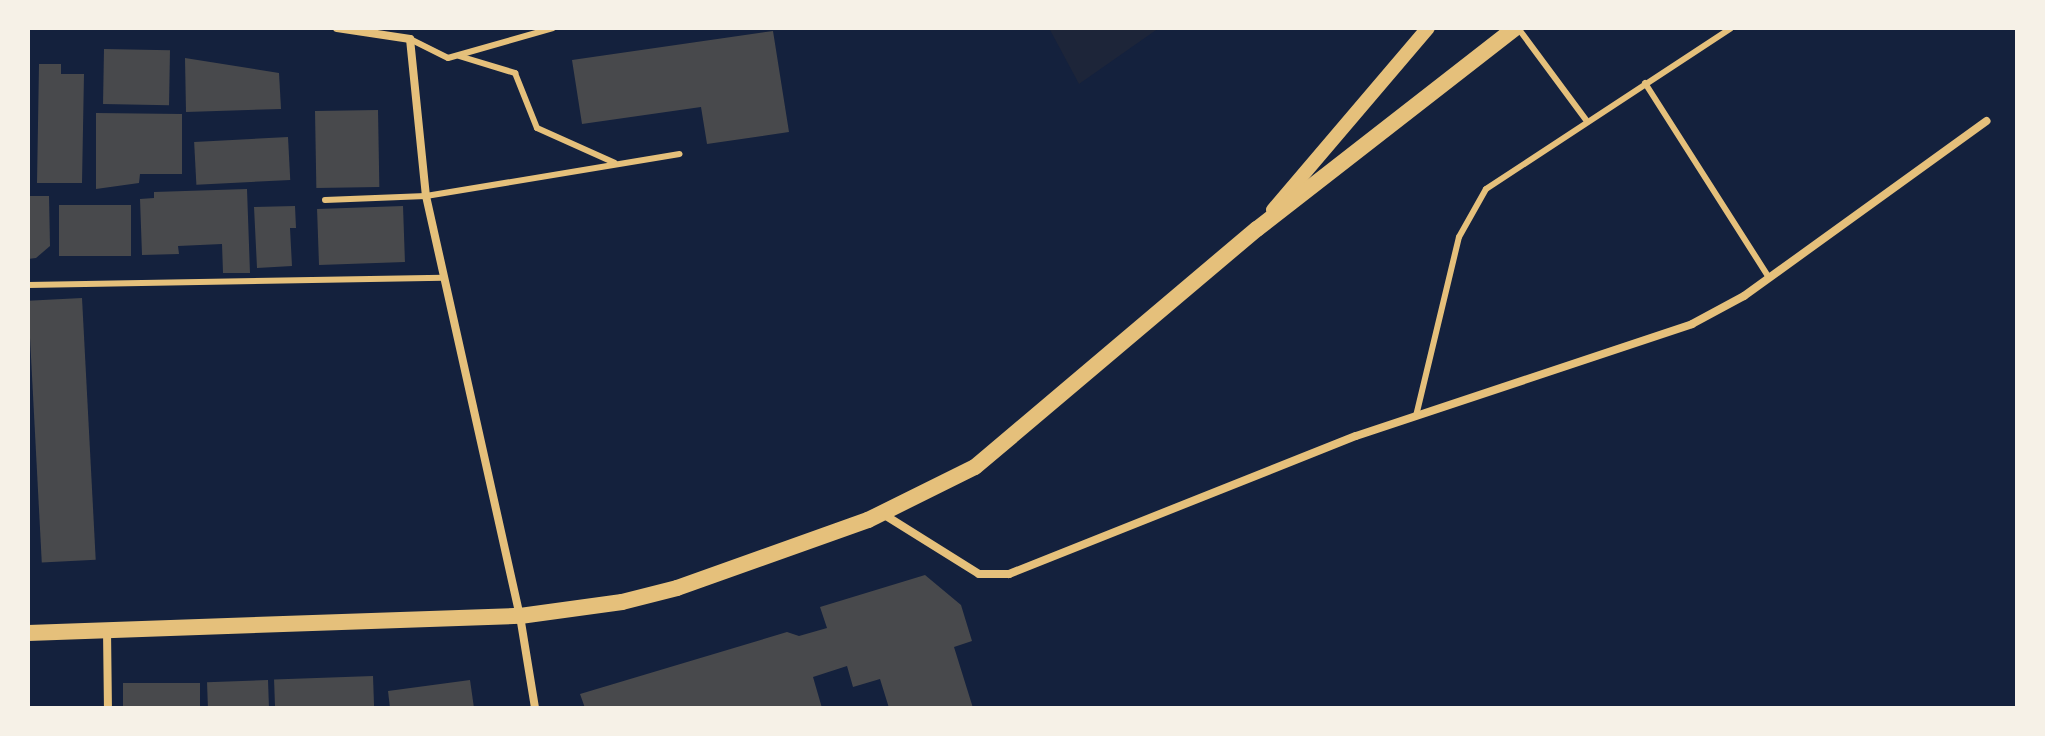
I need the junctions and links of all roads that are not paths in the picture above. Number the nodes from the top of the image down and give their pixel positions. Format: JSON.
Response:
{"nodes":[{"id":1,"x":337,"y":28,"type":"edge"},
{"id":2,"x":399,"y":28,"type":"edge"},
{"id":3,"x":553,"y":28,"type":"edge"},
{"id":4,"x":1428,"y":28,"type":"edge"},
{"id":5,"x":1517,"y":28,"type":"edge"},
{"id":6,"x":1731,"y":28,"type":"edge"},
{"id":7,"x":410,"y":39,"type":"junction"},
{"id":8,"x":459,"y":56,"type":"junction"},
{"id":9,"x":1645,"y":83,"type":"junction"},
{"id":10,"x":1586,"y":120,"type":"junction"},
{"id":11,"x":1987,"y":121,"type":"dead end"},
{"id":12,"x":680,"y":154,"type":"dead end"},
{"id":13,"x":617,"y":164,"type":"junction"},
{"id":14,"x":426,"y":196,"type":"junction"},
{"id":15,"x":325,"y":200,"type":"dead end"},
{"id":16,"x":1257,"y":229,"type":"junction"},
{"id":17,"x":443,"y":278,"type":"junction"},
{"id":18,"x":1769,"y":278,"type":"junction"},
{"id":19,"x":28,"y":285,"type":"edge"},
{"id":20,"x":1416,"y":416,"type":"junction"},
{"id":21,"x":882,"y":514,"type":"junction"},
{"id":22,"x":520,"y":616,"type":"junction"},
{"id":23,"x":107,"y":630,"type":"junction"},
{"id":24,"x":28,"y":633,"type":"edge"},
{"id":25,"x":108,"y":708,"type":"edge"},
{"id":26,"x":535,"y":708,"type":"edge"}],
"edges":[{"from":1,"to":7,"type":"street"},
{"from":2,"to":7,"type":"street"},
{"from":3,"to":8,"type":"lane"},
{"from":4,"to":16,"type":"street"},
{"from":5,"to":10,"type":"lane"},
{"from":5,"to":16,"type":"main road"},
{"from":6,"to":9,"type":"lane"},
{"from":7,"to":8,"type":"lane"},
{"from":7,"to":14,"type":"street"},
{"from":8,"to":13,"type":"lane"},
{"from":9,"to":10,"type":"lane"},
{"from":9,"to":18,"type":"lane"},
{"from":10,"to":20,"type":"lane"},
{"from":11,"to":18,"type":"street"},
{"from":12,"to":13,"type":"lane"},
{"from":13,"to":14,"type":"lane"},
{"from":14,"to":15,"type":"lane"},
{"from":14,"to":17,"type":"street"},
{"from":16,"to":21,"type":"main road"},
{"from":17,"to":19,"type":"lane"},
{"from":17,"to":22,"type":"street"},
{"from":18,"to":20,"type":"street"},
{"from":20,"to":21,"type":"street"},
{"from":21,"to":22,"type":"main road"},
{"from":22,"to":23,"type":"main road"},
{"from":22,"to":26,"type":"street"},
{"from":23,"to":24,"type":"main road"},
{"from":23,"to":25,"type":"street"}]}
